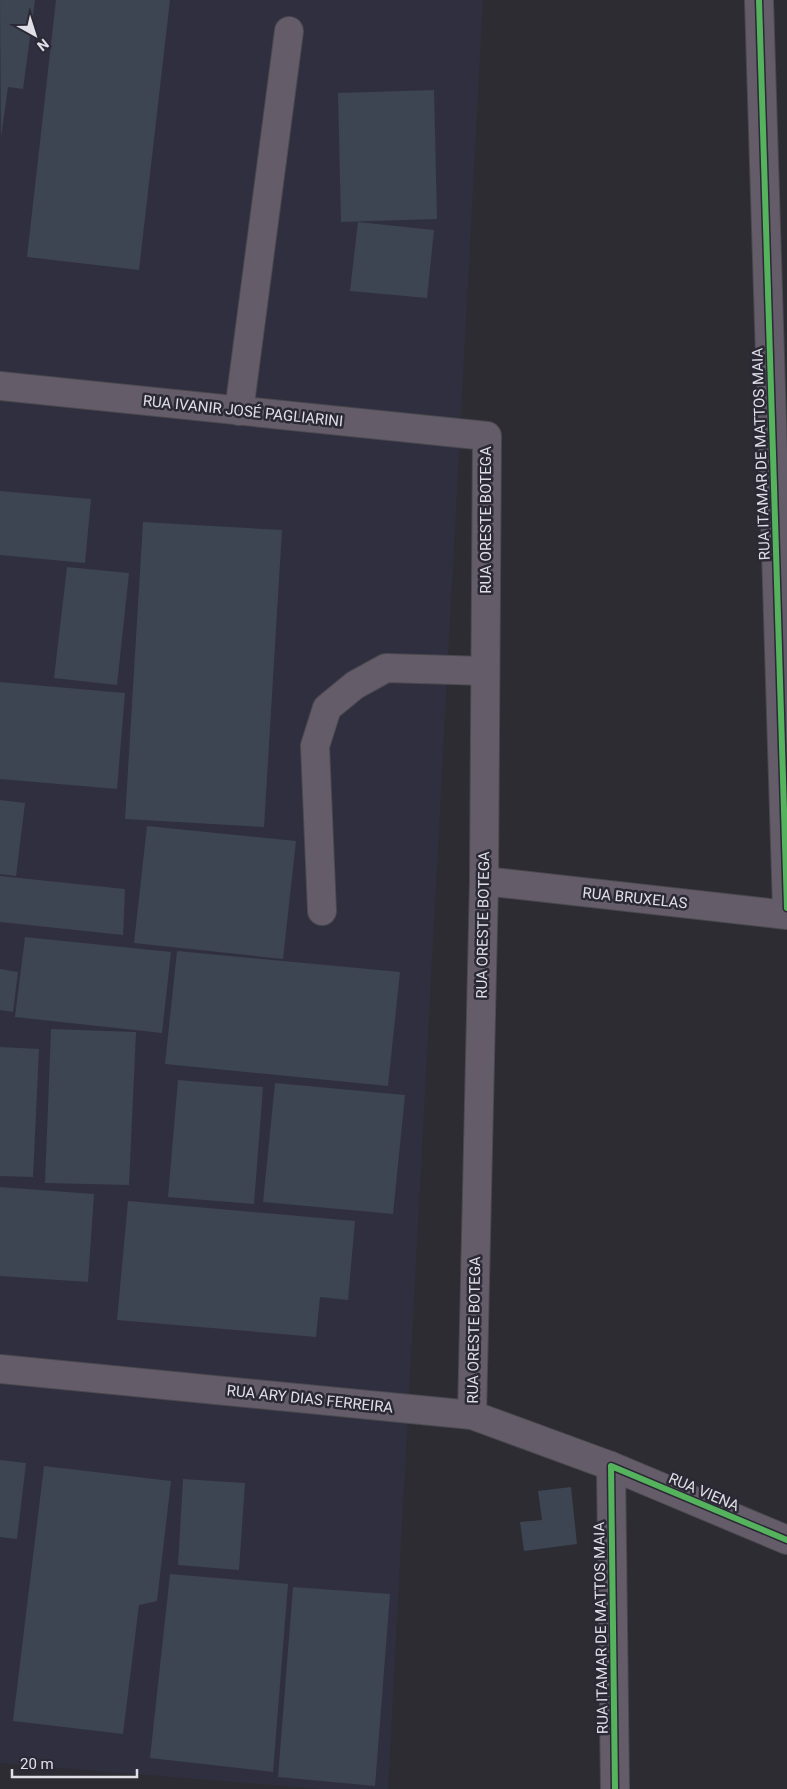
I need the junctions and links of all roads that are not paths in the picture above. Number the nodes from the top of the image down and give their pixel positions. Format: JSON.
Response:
{"nodes":[{"id":1,"x":759,"y":0,"type":"edge"},
{"id":2,"x":289,"y":31,"type":"dead end"},
{"id":3,"x":778,"y":282,"type":"edge"},
{"id":4,"x":0,"y":386,"type":"edge"},
{"id":5,"x":239,"y":411,"type":"junction"},
{"id":6,"x":486,"y":436,"type":"joint"},
{"id":7,"x":485,"y":671,"type":"junction"},
{"id":8,"x":484,"y":881,"type":"junction"},
{"id":9,"x":787,"y":908,"type":"edge"},
{"id":10,"x":322,"y":911,"type":"dead end"},
{"id":11,"x":787,"y":915,"type":"edge"},
{"id":12,"x":0,"y":1369,"type":"edge"},
{"id":13,"x":472,"y":1415,"type":"junction"},
{"id":14,"x":611,"y":1466,"type":"junction"},
{"id":15,"x":787,"y":1540,"type":"edge"},
{"id":16,"x":615,"y":1789,"type":"edge"}],
"edges":[{"from":1,"to":3,"type":"street","name":"RUA ITAMAR DE MATTOS MAIA"},
{"from":2,"to":5,"type":"street"},
{"from":3,"to":9,"type":"street","name":"RUA ITAMAR DE MATTOS MAIA"},
{"from":4,"to":5,"type":"street","name":"RUA IVANIR JOSÉ PAGLIARINI"},
{"from":5,"to":6,"type":"street","name":"RUA IVANIR JOSÉ PAGLIARINI"},
{"from":6,"to":7,"type":"street","name":"RUA ORESTE BOTEGA"},
{"from":7,"to":8,"type":"street","name":"RUA ORESTE BOTEGA"},
{"from":7,"to":10,"type":"street"},
{"from":8,"to":11,"type":"street","name":"RUA BRUXELAS"},
{"from":8,"to":13,"type":"street","name":"RUA ORESTE BOTEGA"},
{"from":12,"to":13,"type":"street","name":"RUA ARY DIAS FERREIRA"},
{"from":13,"to":14,"type":"street","name":"RUA ARY DIAS FERREIRA"},
{"from":14,"to":15,"type":"street","name":"RUA VIENA"},
{"from":14,"to":16,"type":"street","name":"RUA ITAMAR DE MATTOS MAIA"}]}
